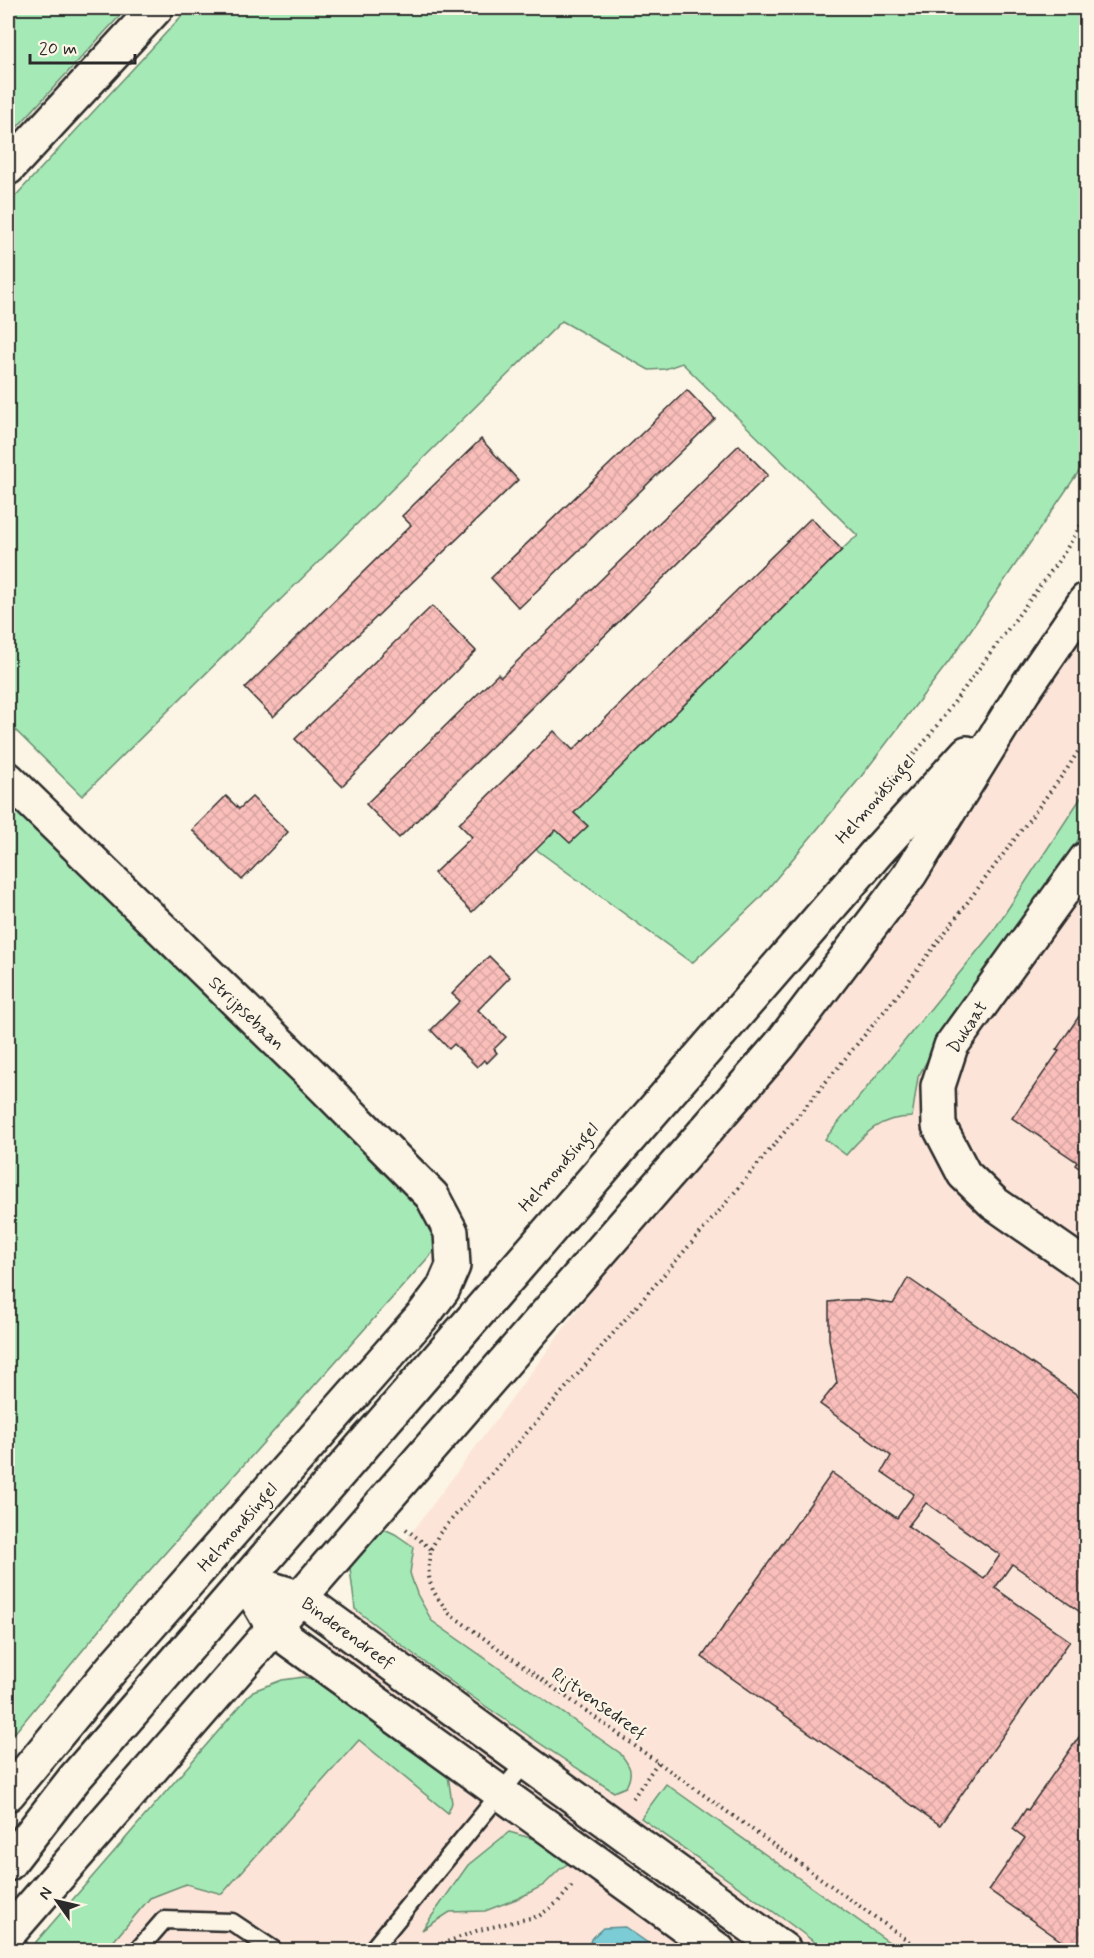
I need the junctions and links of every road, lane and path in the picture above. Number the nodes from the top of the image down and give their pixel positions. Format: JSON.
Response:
{"nodes":[{"id":1,"x":156,"y":8,"type":"edge"},
{"id":2,"x":8,"y":168,"type":"edge"},
{"id":3,"x":1086,"y":517,"type":"edge"},
{"id":4,"x":1086,"y":600,"type":"edge"},
{"id":5,"x":1023,"y":692,"type":"junction"},
{"id":6,"x":1086,"y":739,"type":"edge"},
{"id":7,"x":8,"y":779,"type":"edge"},
{"id":8,"x":873,"y":801,"type":"dead end"},
{"id":9,"x":1086,"y":859,"type":"edge"},
{"id":10,"x":453,"y":1266,"type":"joint"},
{"id":11,"x":1086,"y":1267,"type":"edge"},
{"id":12,"x":380,"y":1507,"type":"junction"},
{"id":13,"x":431,"y":1549,"type":"junction"},
{"id":14,"x":246,"y":1581,"type":"junction"},
{"id":15,"x":301,"y":1598,"type":"junction"},
{"id":16,"x":274,"y":1629,"type":"junction"},
{"id":17,"x":526,"y":1762,"type":"junction"},
{"id":18,"x":8,"y":1794,"type":"edge"},
{"id":19,"x":500,"y":1794,"type":"junction"},
{"id":20,"x":8,"y":1864,"type":"edge"},
{"id":21,"x":8,"y":1934,"type":"edge"},
{"id":22,"x":138,"y":1950,"type":"edge"},
{"id":23,"x":274,"y":1950,"type":"edge"},
{"id":24,"x":372,"y":1950,"type":"edge"},
{"id":25,"x":718,"y":1950,"type":"edge"},
{"id":26,"x":784,"y":1950,"type":"edge"},
{"id":27,"x":921,"y":1950,"type":"edge"}],
"edges":[{"from":1,"to":2,"type":"main road"},
{"from":3,"to":8,"type":"path","name":"Helmondsingel"},
{"from":4,"to":5,"type":"main road","name":"Helmondsingel"},
{"from":5,"to":12,"type":"main road","name":"Helmondsingel"},
{"from":5,"to":14,"type":"main road","name":"Helmondsingel"},
{"from":6,"to":13,"type":"path"},
{"from":7,"to":10,"type":"main road","name":"Strijpsebaan"},
{"from":9,"to":11,"type":"main road","name":"Dukaat"},
{"from":10,"to":18,"type":"main road","name":"Helmondsingel"},
{"from":12,"to":13,"type":"path"},
{"from":12,"to":15,"type":"main road","name":"Helmondsingel"},
{"from":13,"to":27,"type":"path","name":"Rijtvensedreef"},
{"from":14,"to":15,"type":"main road","name":"Binderendreef"},
{"from":14,"to":16,"type":"main road"},
{"from":14,"to":20,"type":"main road","name":"Helmondsingel"},
{"from":15,"to":16,"type":"main road","name":"Helmondsingel"},
{"from":15,"to":17,"type":"main road","name":"Binderendreef"},
{"from":16,"to":19,"type":"main road"},
{"from":16,"to":21,"type":"main road","name":"Helmondsingel"},
{"from":17,"to":19,"type":"lane"},
{"from":17,"to":26,"type":"main road","name":"Binderendreef"},
{"from":19,"to":24,"type":"lane"},
{"from":19,"to":25,"type":"main road"},
{"from":22,"to":23,"type":"lane"}]}
